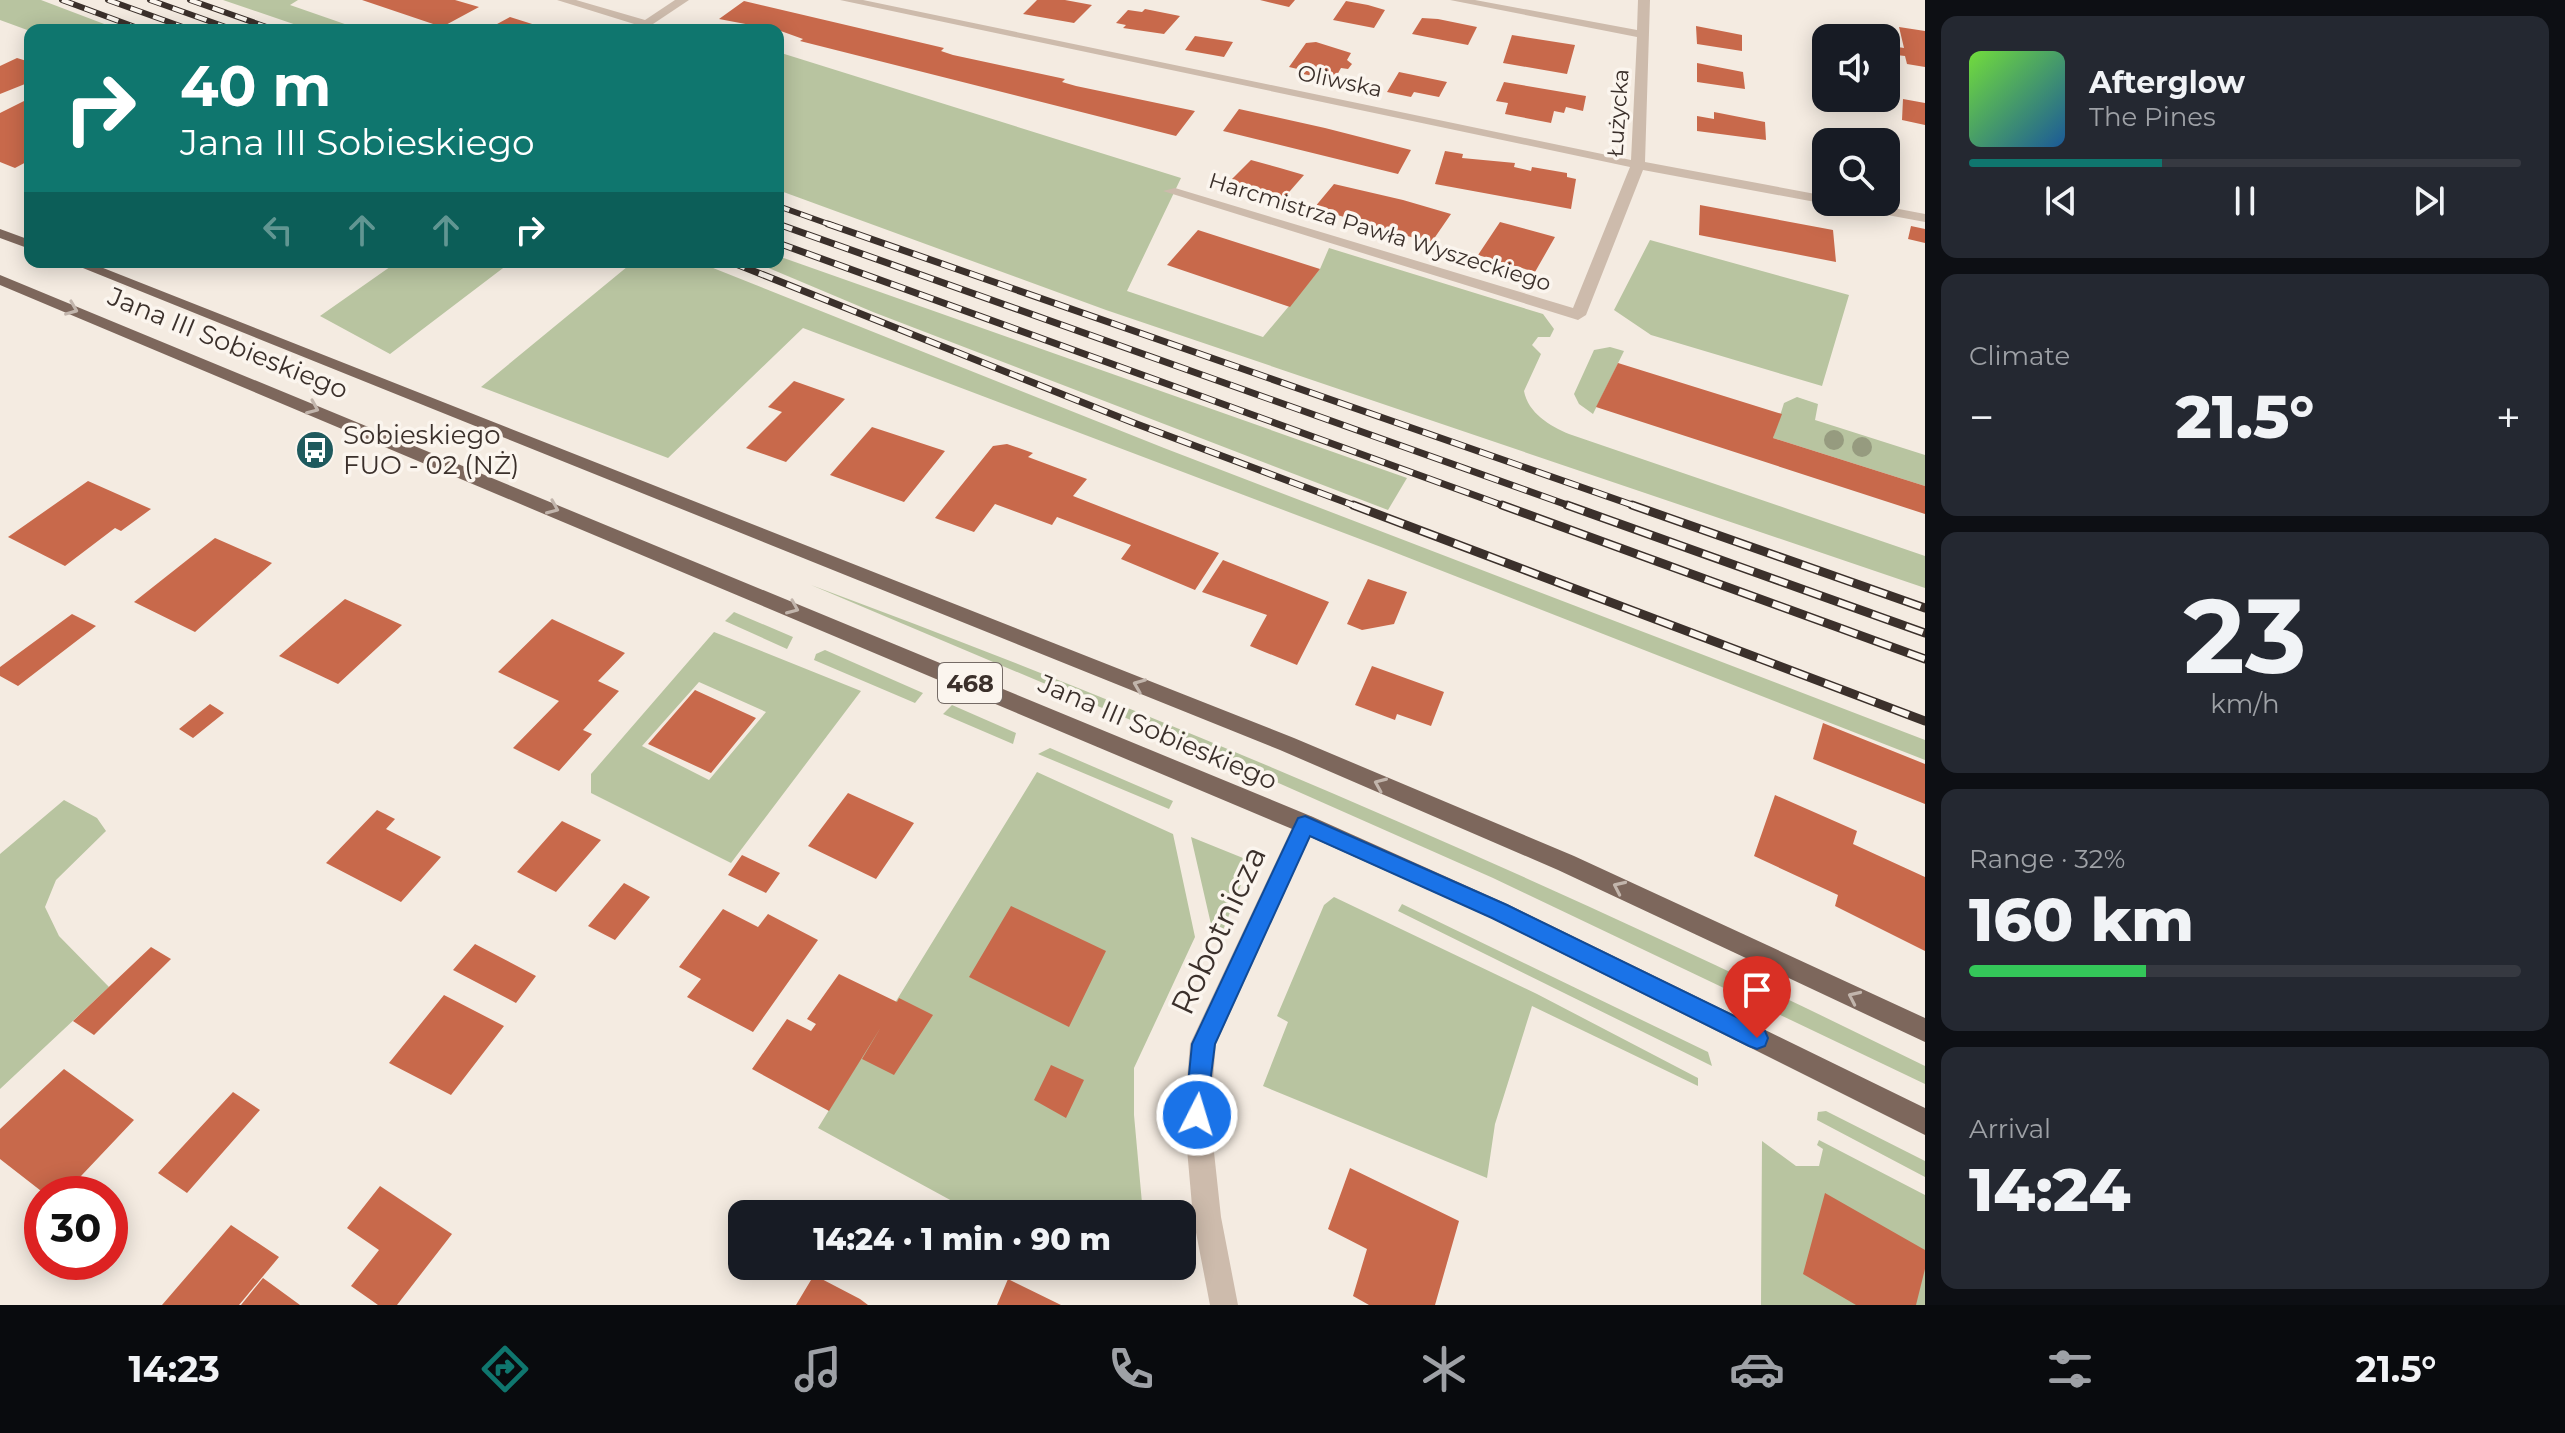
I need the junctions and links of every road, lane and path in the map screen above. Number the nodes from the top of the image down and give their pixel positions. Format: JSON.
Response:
{"nodes":[{"id":1,"x":563,"y":0,"type":"edge"},
{"id":2,"x":683,"y":0,"type":"edge"},
{"id":3,"x":846,"y":0,"type":"edge"},
{"id":4,"x":1456,"y":0,"type":"edge"},
{"id":5,"x":1644,"y":0,"type":"edge"},
{"id":6,"x":1645,"y":35,"type":"junction"},
{"id":7,"x":1638,"y":165,"type":"junction"},
{"id":8,"x":1170,"y":191,"type":"dead end"},
{"id":9,"x":1812,"y":197,"type":"edge"},
{"id":10,"x":1900,"y":213,"type":"edge"},
{"id":11,"x":1925,"y":218,"type":"edge"},
{"id":12,"x":0,"y":233,"type":"edge"},
{"id":13,"x":24,"y":243,"type":"edge"},
{"id":14,"x":90,"y":268,"type":"edge"},
{"id":15,"x":0,"y":280,"type":"edge"},
{"id":16,"x":1578,"y":315,"type":"joint"},
{"id":17,"x":1305,"y":824,"type":"junction"},
{"id":18,"x":1925,"y":1030,"type":"edge"},
{"id":19,"x":1925,"y":1122,"type":"edge"},
{"id":20,"x":1224,"y":1305,"type":"edge"}],
"edges":[{"from":1,"to":2,"type":"street"},
{"from":3,"to":7,"type":"street","name":"Oliwska"},
{"from":4,"to":6,"type":"street"},
{"from":5,"to":6,"type":"street","name":"Łużycka"},
{"from":6,"to":7,"type":"street","name":"Łużycka"},
{"from":7,"to":9,"type":"street","name":"Oliwska"},
{"from":7,"to":16,"type":"street","name":"Łużycka"},
{"from":8,"to":16,"type":"street","name":"Harcmistrza Pawła Wyszeckiego"},
{"from":10,"to":11,"type":"street"},
{"from":12,"to":13,"type":"main road"},
{"from":18,"to":14,"type":"main road","name":"Jana III Sobieskiego","number":"468","one_way":true},
{"from":15,"to":17,"type":"main road","name":"Jana III Sobieskiego","number":"468","one_way":true},
{"from":17,"to":19,"type":"main road","name":"Jana III Sobieskiego","number":"468"},
{"from":17,"to":20,"type":"street","name":"Robotnicza"}]}
